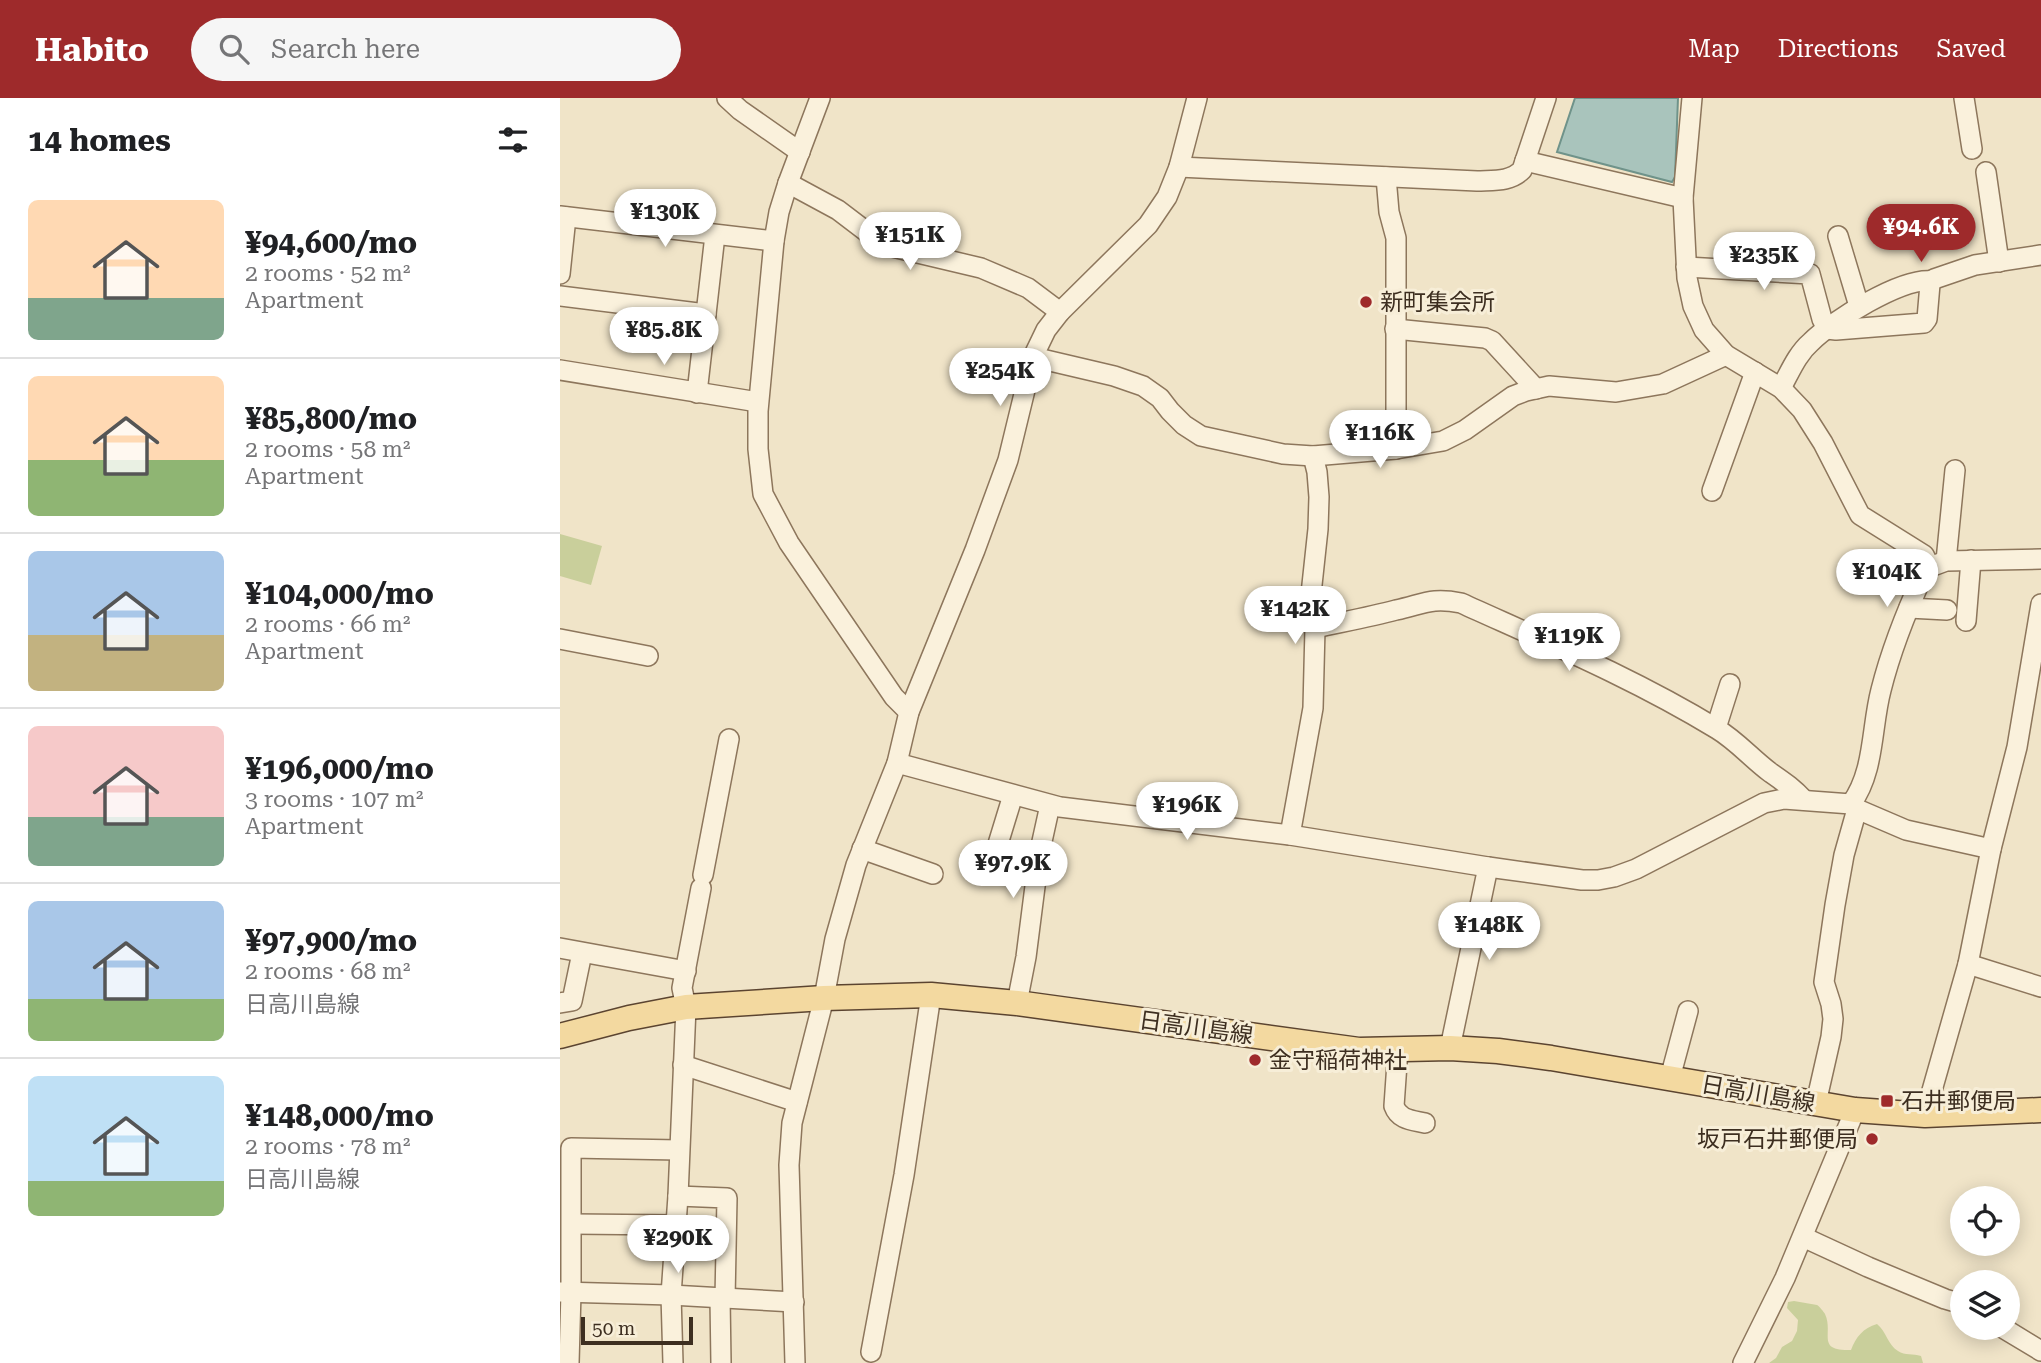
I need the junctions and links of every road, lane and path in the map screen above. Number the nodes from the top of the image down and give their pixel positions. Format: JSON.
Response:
{"nodes":[{"id":1,"x":727,"y":98,"type":"edge"},
{"id":2,"x":820,"y":98,"type":"edge"},
{"id":3,"x":1197,"y":98,"type":"edge"},
{"id":4,"x":1546,"y":98,"type":"edge"},
{"id":5,"x":1692,"y":98,"type":"edge"},
{"id":6,"x":1964,"y":98,"type":"edge"},
{"id":7,"x":1972,"y":149,"type":"dead end"},
{"id":8,"x":800,"y":152,"type":"junction"},
{"id":9,"x":1525,"y":161,"type":"junction"},
{"id":10,"x":1179,"y":167,"type":"junction"},
{"id":11,"x":1986,"y":172,"type":"dead end"},
{"id":12,"x":1386,"y":177,"type":"junction"},
{"id":13,"x":788,"y":183,"type":"junction"},
{"id":14,"x":1683,"y":198,"type":"junction"},
{"id":15,"x":563,"y":217,"type":"edge"},
{"id":16,"x":715,"y":235,"type":"junction"},
{"id":17,"x":1838,"y":236,"type":"dead end"},
{"id":18,"x":774,"y":241,"type":"junction"},
{"id":19,"x":562,"y":243,"type":"edge"},
{"id":20,"x":2041,"y":255,"type":"edge"},
{"id":21,"x":1999,"y":261,"type":"junction"},
{"id":22,"x":1686,"y":267,"type":"junction"},
{"id":23,"x":560,"y":274,"type":"edge"},
{"id":24,"x":1932,"y":281,"type":"junction"},
{"id":25,"x":560,"y":296,"type":"edge"},
{"id":26,"x":1859,"y":306,"type":"junction"},
{"id":27,"x":1060,"y":312,"type":"junction"},
{"id":28,"x":706,"y":314,"type":"junction"},
{"id":29,"x":1395,"y":329,"type":"junction"},
{"id":30,"x":1828,"y":329,"type":"junction"},
{"id":31,"x":1726,"y":355,"type":"junction"},
{"id":32,"x":1033,"y":357,"type":"junction"},
{"id":33,"x":560,"y":369,"type":"edge"},
{"id":34,"x":1755,"y":372,"type":"junction"},
{"id":35,"x":1536,"y":388,"type":"junction"},
{"id":36,"x":1781,"y":388,"type":"junction"},
{"id":37,"x":697,"y":393,"type":"junction"},
{"id":38,"x":758,"y":402,"type":"junction"},
{"id":39,"x":1396,"y":449,"type":"junction"},
{"id":40,"x":1313,"y":456,"type":"junction"},
{"id":41,"x":1955,"y":470,"type":"dead end"},
{"id":42,"x":1712,"y":491,"type":"dead end"},
{"id":43,"x":2041,"y":559,"type":"edge"},
{"id":44,"x":1971,"y":560,"type":"junction"},
{"id":45,"x":1938,"y":564,"type":"junction"},
{"id":46,"x":2041,"y":604,"type":"edge"},
{"id":47,"x":1909,"y":608,"type":"junction"},
{"id":48,"x":1947,"y":610,"type":"dead end"},
{"id":49,"x":1966,"y":621,"type":"dead end"},
{"id":50,"x":1315,"y":628,"type":"junction"},
{"id":51,"x":560,"y":639,"type":"edge"},
{"id":52,"x":648,"y":656,"type":"dead end"},
{"id":53,"x":1730,"y":684,"type":"dead end"},
{"id":54,"x":909,"y":712,"type":"junction"},
{"id":55,"x":1716,"y":728,"type":"junction"},
{"id":56,"x":729,"y":740,"type":"dead end"},
{"id":57,"x":897,"y":763,"type":"junction"},
{"id":58,"x":1013,"y":795,"type":"junction"},
{"id":59,"x":1804,"y":800,"type":"junction"},
{"id":60,"x":1050,"y":805,"type":"junction"},
{"id":61,"x":1854,"y":807,"type":"junction"},
{"id":62,"x":1290,"y":835,"type":"junction"},
{"id":63,"x":862,"y":849,"type":"junction"},
{"id":64,"x":1991,"y":849,"type":"junction"},
{"id":65,"x":994,"y":857,"type":"dead end"},
{"id":66,"x":1488,"y":867,"type":"junction"},
{"id":67,"x":933,"y":874,"type":"dead end"},
{"id":68,"x":560,"y":948,"type":"edge"},
{"id":69,"x":582,"y":953,"type":"junction"},
{"id":70,"x":1968,"y":964,"type":"junction"},
{"id":71,"x":686,"y":971,"type":"junction"},
{"id":72,"x":2041,"y":987,"type":"edge"},
{"id":73,"x":931,"y":995,"type":"junction"},
{"id":74,"x":824,"y":998,"type":"junction"},
{"id":75,"x":560,"y":1003,"type":"edge"},
{"id":76,"x":1017,"y":1003,"type":"junction"},
{"id":77,"x":686,"y":1007,"type":"junction"},
{"id":78,"x":1688,"y":1011,"type":"dead end"},
{"id":79,"x":560,"y":1036,"type":"edge"},
{"id":80,"x":1450,"y":1048,"type":"junction"},
{"id":81,"x":1398,"y":1049,"type":"junction"},
{"id":82,"x":683,"y":1065,"type":"junction"},
{"id":83,"x":1670,"y":1078,"type":"junction"},
{"id":84,"x":797,"y":1102,"type":"junction"},
{"id":85,"x":1815,"y":1103,"type":"junction"},
{"id":86,"x":1855,"y":1110,"type":"junction"},
{"id":87,"x":2041,"y":1110,"type":"edge"},
{"id":88,"x":1925,"y":1115,"type":"junction"},
{"id":89,"x":1425,"y":1123,"type":"dead end"},
{"id":90,"x":679,"y":1150,"type":"junction"},
{"id":91,"x":678,"y":1196,"type":"junction"},
{"id":92,"x":572,"y":1224,"type":"junction"},
{"id":93,"x":676,"y":1225,"type":"junction"},
{"id":94,"x":1803,"y":1237,"type":"junction"},
{"id":95,"x":566,"y":1292,"type":"edge"},
{"id":96,"x":671,"y":1295,"type":"junction"},
{"id":97,"x":722,"y":1299,"type":"junction"},
{"id":98,"x":1950,"y":1299,"type":"edge"},
{"id":99,"x":794,"y":1302,"type":"junction"},
{"id":100,"x":2020,"y":1339,"type":"edge"},
{"id":101,"x":870,"y":1352,"type":"dead end"},
{"id":102,"x":2041,"y":1352,"type":"edge"},
{"id":103,"x":569,"y":1363,"type":"edge"},
{"id":104,"x":673,"y":1363,"type":"edge"},
{"id":105,"x":721,"y":1363,"type":"edge"},
{"id":106,"x":795,"y":1363,"type":"edge"},
{"id":107,"x":1743,"y":1363,"type":"edge"}],
"edges":[{"from":1,"to":8,"type":"street"},
{"from":2,"to":8,"type":"street"},
{"from":3,"to":10,"type":"street"},
{"from":4,"to":9,"type":"street"},
{"from":5,"to":14,"type":"street"},
{"from":6,"to":7,"type":"street"},
{"from":8,"to":13,"type":"street"},
{"from":9,"to":12,"type":"street"},
{"from":9,"to":14,"type":"street"},
{"from":10,"to":12,"type":"street"},
{"from":10,"to":27,"type":"street"},
{"from":11,"to":21,"type":"street"},
{"from":12,"to":29,"type":"street"},
{"from":13,"to":18,"type":"street"},
{"from":13,"to":27,"type":"street"},
{"from":14,"to":22,"type":"street"},
{"from":15,"to":16,"type":"street"},
{"from":15,"to":19,"type":"street"},
{"from":16,"to":18,"type":"street"},
{"from":16,"to":28,"type":"street"},
{"from":17,"to":26,"type":"street"},
{"from":18,"to":38,"type":"street"},
{"from":19,"to":23,"type":"street"},
{"from":20,"to":21,"type":"street"},
{"from":21,"to":24,"type":"street"},
{"from":22,"to":30,"type":"street"},
{"from":22,"to":31,"type":"street"},
{"from":24,"to":26,"type":"street"},
{"from":24,"to":30,"type":"street"},
{"from":25,"to":28,"type":"street"},
{"from":26,"to":30,"type":"street"},
{"from":27,"to":32,"type":"street"},
{"from":28,"to":37,"type":"street"},
{"from":29,"to":35,"type":"street"},
{"from":29,"to":39,"type":"street"},
{"from":30,"to":36,"type":"street"},
{"from":31,"to":34,"type":"street"},
{"from":31,"to":35,"type":"street"},
{"from":32,"to":40,"type":"street"},
{"from":32,"to":54,"type":"street"},
{"from":33,"to":37,"type":"street"},
{"from":34,"to":36,"type":"street"},
{"from":34,"to":42,"type":"street"},
{"from":35,"to":39,"type":"street"},
{"from":36,"to":45,"type":"street"},
{"from":37,"to":38,"type":"street"},
{"from":38,"to":54,"type":"street"},
{"from":39,"to":40,"type":"street"},
{"from":40,"to":50,"type":"street"},
{"from":41,"to":45,"type":"street"},
{"from":43,"to":44,"type":"street"},
{"from":44,"to":45,"type":"street"},
{"from":44,"to":49,"type":"street"},
{"from":45,"to":47,"type":"street"},
{"from":46,"to":64,"type":"street"},
{"from":47,"to":48,"type":"street"},
{"from":47,"to":61,"type":"street"},
{"from":50,"to":55,"type":"street"},
{"from":50,"to":62,"type":"street"},
{"from":51,"to":52,"type":"street"},
{"from":53,"to":55,"type":"street"},
{"from":54,"to":57,"type":"street"},
{"from":55,"to":59,"type":"street"},
{"from":56,"to":71,"type":"street"},
{"from":57,"to":58,"type":"street"},
{"from":57,"to":63,"type":"street"},
{"from":58,"to":60,"type":"street"},
{"from":58,"to":65,"type":"street"},
{"from":59,"to":61,"type":"street"},
{"from":59,"to":66,"type":"street"},
{"from":60,"to":62,"type":"street"},
{"from":60,"to":76,"type":"street"},
{"from":61,"to":64,"type":"street"},
{"from":61,"to":85,"type":"street"},
{"from":62,"to":66,"type":"street"},
{"from":63,"to":67,"type":"street"},
{"from":63,"to":74,"type":"street"},
{"from":64,"to":70,"type":"street"},
{"from":66,"to":80,"type":"street"},
{"from":68,"to":69,"type":"street"},
{"from":69,"to":71,"type":"street"},
{"from":69,"to":75,"type":"street"},
{"from":70,"to":72,"type":"street"},
{"from":70,"to":88,"type":"street"},
{"from":71,"to":77,"type":"street"},
{"from":73,"to":74,"type":"main road","name":"日高川島線"},
{"from":73,"to":76,"type":"main road","name":"日高川島線"},
{"from":73,"to":101,"type":"street"},
{"from":74,"to":77,"type":"main road","name":"日高川島線"},
{"from":74,"to":84,"type":"street"},
{"from":76,"to":81,"type":"main road","name":"日高川島線"},
{"from":77,"to":79,"type":"main road","name":"日高川島線"},
{"from":77,"to":82,"type":"street"},
{"from":78,"to":83,"type":"street"},
{"from":80,"to":81,"type":"main road","name":"日高川島線"},
{"from":80,"to":83,"type":"main road","name":"日高川島線"},
{"from":81,"to":89,"type":"street"},
{"from":82,"to":84,"type":"street"},
{"from":82,"to":90,"type":"street"},
{"from":83,"to":85,"type":"main road","name":"日高川島線"},
{"from":84,"to":99,"type":"street"},
{"from":85,"to":86,"type":"main road","name":"日高川島線"},
{"from":86,"to":88,"type":"main road","name":"日高川島線"},
{"from":86,"to":94,"type":"street"},
{"from":87,"to":88,"type":"main road","name":"日高川島線"},
{"from":90,"to":91,"type":"street"},
{"from":90,"to":92,"type":"street"},
{"from":91,"to":93,"type":"street"},
{"from":91,"to":97,"type":"street"},
{"from":92,"to":93,"type":"street"},
{"from":92,"to":95,"type":"street"},
{"from":93,"to":96,"type":"street"},
{"from":94,"to":98,"type":"street"},
{"from":94,"to":107,"type":"street"},
{"from":95,"to":96,"type":"street"},
{"from":95,"to":103,"type":"street"},
{"from":96,"to":97,"type":"street"},
{"from":96,"to":104,"type":"street"},
{"from":97,"to":99,"type":"street"},
{"from":97,"to":105,"type":"street"},
{"from":99,"to":106,"type":"street"},
{"from":100,"to":102,"type":"street"}]}
